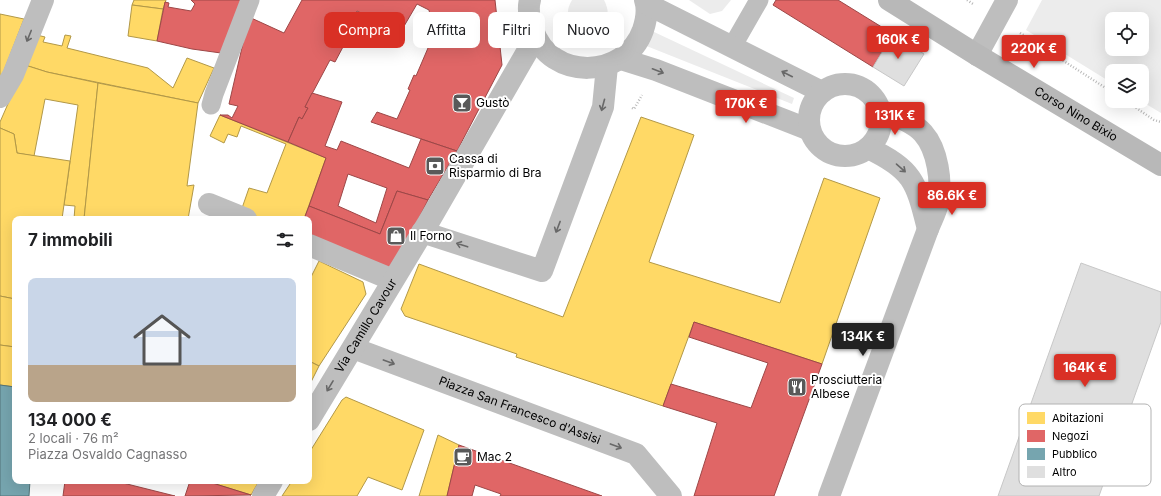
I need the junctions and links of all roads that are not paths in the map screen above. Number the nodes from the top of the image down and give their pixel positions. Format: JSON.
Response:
{"nodes":[{"id":1,"x":43,"y":0,"type":"edge"},
{"id":2,"x":250,"y":0,"type":"edge"},
{"id":3,"x":530,"y":0,"type":"edge"},
{"id":4,"x":759,"y":0,"type":"edge"},
{"id":5,"x":889,"y":0,"type":"edge"},
{"id":6,"x":1007,"y":0,"type":"edge"},
{"id":7,"x":646,"y":2,"type":"edge"},
{"id":8,"x":530,"y":12,"type":"edge"},
{"id":9,"x":732,"y":46,"type":"junction"},
{"id":10,"x":529,"y":48,"type":"edge"},
{"id":11,"x":544,"y":48,"type":"edge"},
{"id":12,"x":977,"y":55,"type":"junction"},
{"id":13,"x":614,"y":63,"type":"junction"},
{"id":14,"x":822,"y":92,"type":"junction"},
{"id":15,"x":0,"y":97,"type":"edge"},
{"id":16,"x":211,"y":105,"type":"dead end"},
{"id":17,"x":880,"y":110,"type":"junction"},
{"id":18,"x":810,"y":130,"type":"junction"},
{"id":19,"x":868,"y":148,"type":"junction"},
{"id":20,"x":1161,"y":165,"type":"edge"},
{"id":21,"x":209,"y":204,"type":"dead end"},
{"id":22,"x":239,"y":216,"type":"edge"},
{"id":23,"x":928,"y":230,"type":"junction"},
{"id":24,"x":422,"y":232,"type":"junction"},
{"id":25,"x":312,"y":246,"type":"edge"},
{"id":26,"x":393,"y":280,"type":"junction"},
{"id":27,"x":353,"y":348,"type":"junction"},
{"id":28,"x":312,"y":415,"type":"edge"},
{"id":29,"x":270,"y":484,"type":"edge"},
{"id":30,"x":263,"y":496,"type":"edge"},
{"id":31,"x":671,"y":496,"type":"edge"},
{"id":32,"x":829,"y":496,"type":"edge"}],
"edges":[{"from":1,"to":15,"type":"street","one_way":true},
{"from":2,"to":16,"type":"lane"},
{"from":3,"to":8,"type":"street"},
{"from":4,"to":9,"type":"lane"},
{"from":5,"to":12,"type":"main road","name":"Corso Nino Bixio"},
{"from":6,"to":12,"type":"street"},
{"from":7,"to":9,"type":"street"},
{"from":7,"to":13,"type":"street"},
{"from":14,"to":9,"type":"street","one_way":true},
{"from":10,"to":24,"type":"street","name":"Via Camillo Cavour"},
{"from":11,"to":13,"type":"street"},
{"from":12,"to":20,"type":"main road","name":"Corso Nino Bixio"},
{"from":13,"to":18,"type":"street","one_way":true},
{"from":13,"to":24,"type":"street","one_way":true},
{"from":14,"to":17,"type":"street"},
{"from":14,"to":18,"type":"street"},
{"from":17,"to":19,"type":"street"},
{"from":17,"to":23,"type":"street"},
{"from":18,"to":19,"type":"street"},
{"from":19,"to":23,"type":"street","one_way":true},
{"from":21,"to":22,"type":"street"},
{"from":23,"to":32,"type":"street"},
{"from":24,"to":26,"type":"street","name":"Via Camillo Cavour"},
{"from":25,"to":26,"type":"street"},
{"from":26,"to":27,"type":"street","name":"Via Camillo Cavour"},
{"from":27,"to":28,"type":"street","name":"Via Camillo Cavour","one_way":true},
{"from":27,"to":31,"type":"street","name":"Piazza San Francesco d'Assisi","one_way":true},
{"from":29,"to":30,"type":"street"}]}
